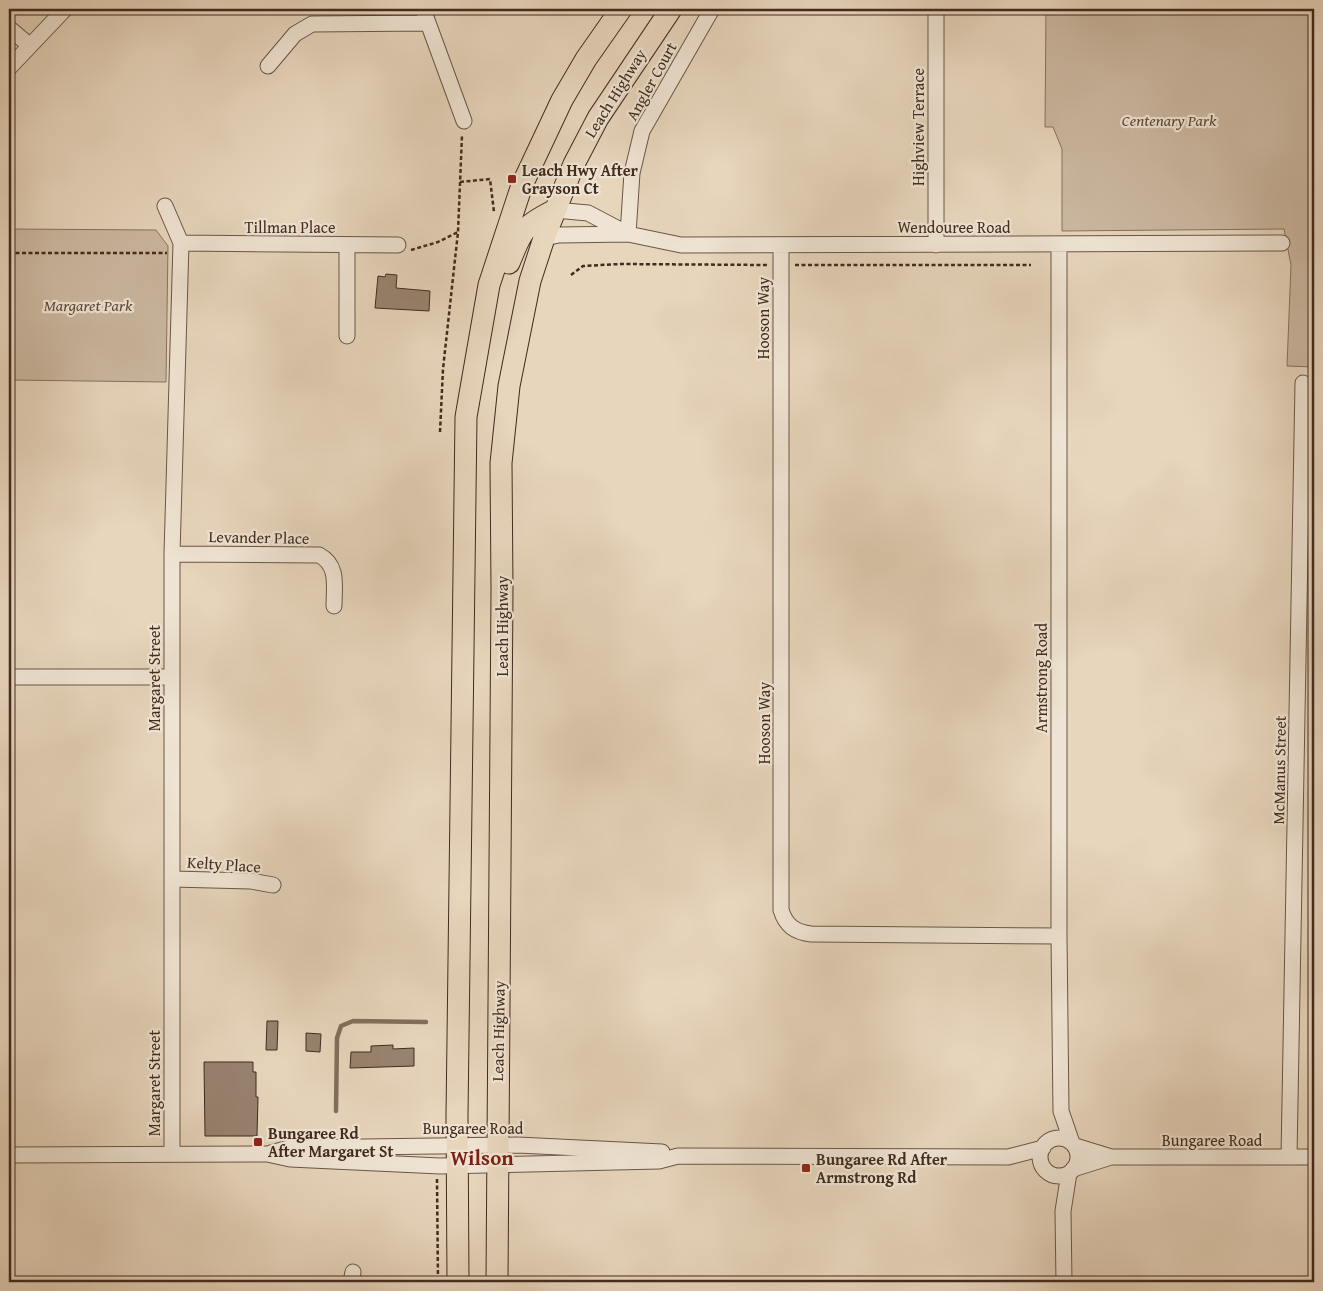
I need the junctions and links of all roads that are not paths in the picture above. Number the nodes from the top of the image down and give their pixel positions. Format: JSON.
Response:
{"nodes":[{"id":1,"x":65,"y":9,"type":"edge"},
{"id":2,"x":621,"y":9,"type":"edge"},
{"id":3,"x":671,"y":9,"type":"edge"},
{"id":4,"x":712,"y":9,"type":"edge"},
{"id":5,"x":936,"y":9,"type":"edge"},
{"id":6,"x":425,"y":16,"type":"edge"},
{"id":7,"x":9,"y":28,"type":"edge"},
{"id":8,"x":29,"y":45,"type":"junction"},
{"id":9,"x":268,"y":66,"type":"dead end"},
{"id":10,"x":9,"y":68,"type":"edge"},
{"id":11,"x":464,"y":121,"type":"road end"},
{"id":12,"x":165,"y":206,"type":"dead end"},
{"id":13,"x":555,"y":210,"type":"junction"},
{"id":14,"x":628,"y":234,"type":"junction"},
{"id":15,"x":544,"y":238,"type":"junction"},
{"id":16,"x":1282,"y":243,"type":"dead end"},
{"id":17,"x":1059,"y":244,"type":"junction"},
{"id":18,"x":347,"y":245,"type":"junction"},
{"id":19,"x":398,"y":245,"type":"road end"},
{"id":20,"x":936,"y":245,"type":"junction"},
{"id":21,"x":781,"y":246,"type":"junction"},
{"id":22,"x":181,"y":248,"type":"junction"},
{"id":23,"x":347,"y":336,"type":"dead end"},
{"id":24,"x":477,"y":355,"type":"junction"},
{"id":25,"x":1304,"y":382,"type":"dead end"},
{"id":26,"x":1308,"y":481,"type":"edge"},
{"id":27,"x":172,"y":554,"type":"junction"},
{"id":28,"x":334,"y":606,"type":"dead end"},
{"id":29,"x":172,"y":677,"type":"junction"},
{"id":30,"x":9,"y":678,"type":"edge"},
{"id":31,"x":172,"y":879,"type":"junction"},
{"id":32,"x":273,"y":885,"type":"dead end"},
{"id":33,"x":1059,"y":936,"type":"junction"},
{"id":34,"x":1061,"y":1111,"type":"junction"},
{"id":35,"x":1046,"y":1144,"type":"junction"},
{"id":36,"x":1073,"y":1145,"type":"junction"},
{"id":37,"x":172,"y":1154,"type":"junction"},
{"id":38,"x":9,"y":1155,"type":"edge"},
{"id":39,"x":457,"y":1155,"type":"junction"},
{"id":40,"x":497,"y":1155,"type":"junction"},
{"id":41,"x":1008,"y":1157,"type":"junction"},
{"id":42,"x":1111,"y":1157,"type":"junction"},
{"id":43,"x":1289,"y":1157,"type":"junction"},
{"id":44,"x":1314,"y":1157,"type":"edge"},
{"id":45,"x":1046,"y":1170,"type":"junction"},
{"id":46,"x":1071,"y":1171,"type":"junction"},
{"id":47,"x":1063,"y":1211,"type":"junction"},
{"id":48,"x":458,"y":1282,"type":"edge"},
{"id":49,"x":497,"y":1282,"type":"edge"},
{"id":50,"x":1064,"y":1282,"type":"edge"}],
"edges":[{"from":1,"to":8,"type":"street"},
{"from":2,"to":24,"type":"highway"},
{"from":3,"to":13,"type":"highway","name":"Leach Highway"},
{"from":4,"to":14,"type":"street","name":"Angler Court"},
{"from":5,"to":20,"type":"street","name":"Highview Terrace"},
{"from":6,"to":9,"type":"street"},
{"from":6,"to":11,"type":"street"},
{"from":7,"to":8,"type":"street"},
{"from":8,"to":10,"type":"street"},
{"from":12,"to":22,"type":"street","name":"Margaret Street"},
{"from":13,"to":14,"type":"street","name":"Wendouree Road"},
{"from":13,"to":15,"type":"highway","name":"Leach Highway"},
{"from":13,"to":24,"type":"highway"},
{"from":14,"to":15,"type":"street","name":"Wendouree Road"},
{"from":14,"to":21,"type":"street","name":"Wendouree Road"},
{"from":15,"to":40,"type":"highway","name":"Leach Highway"},
{"from":16,"to":17,"type":"street","name":"Wendouree Road"},
{"from":17,"to":20,"type":"street","name":"Wendouree Road"},
{"from":17,"to":33,"type":"street","name":"Armstrong Road"},
{"from":18,"to":19,"type":"street","name":"Tillman Place"},
{"from":18,"to":22,"type":"street","name":"Tillman Place"},
{"from":18,"to":23,"type":"street"},
{"from":20,"to":21,"type":"street","name":"Wendouree Road"},
{"from":21,"to":33,"type":"street","name":"Hooson Way"},
{"from":22,"to":27,"type":"street","name":"Margaret Street"},
{"from":24,"to":39,"type":"highway"},
{"from":25,"to":26,"type":"street","name":"McManus Street"},
{"from":26,"to":43,"type":"street","name":"McManus Street"},
{"from":27,"to":28,"type":"street","name":"Levander Place"},
{"from":27,"to":29,"type":"street","name":"Margaret Street"},
{"from":29,"to":30,"type":"street"},
{"from":29,"to":31,"type":"street","name":"Margaret Street"},
{"from":31,"to":32,"type":"street","name":"Kelty Place"},
{"from":31,"to":37,"type":"street","name":"Margaret Street"},
{"from":33,"to":34,"type":"street","name":"Armstrong Road"},
{"from":34,"to":35,"type":"street","name":"Armstrong Road"},
{"from":34,"to":36,"type":"street","name":"Armstrong Road"},
{"from":35,"to":36,"type":"street"},
{"from":35,"to":41,"type":"street","name":"Bungaree Road"},
{"from":35,"to":45,"type":"street"},
{"from":36,"to":42,"type":"street","name":"Bungaree Road"},
{"from":36,"to":46,"type":"street"},
{"from":37,"to":38,"type":"street","name":"Bungaree Road"},
{"from":37,"to":39,"type":"street","name":"Bungaree Road"},
{"from":39,"to":40,"type":"street","name":"Bungaree Road"},
{"from":39,"to":48,"type":"highway"},
{"from":40,"to":41,"type":"street","name":"Bungaree Road"},
{"from":40,"to":49,"type":"highway","name":"Leach Highway"},
{"from":41,"to":45,"type":"street","name":"Bungaree Road"},
{"from":42,"to":43,"type":"street","name":"Bungaree Road"},
{"from":42,"to":46,"type":"street","name":"Bungaree Road"},
{"from":43,"to":44,"type":"street","name":"Bungaree Road"},
{"from":45,"to":46,"type":"street"},
{"from":45,"to":47,"type":"street"},
{"from":46,"to":47,"type":"street"},
{"from":47,"to":50,"type":"street"}]}
